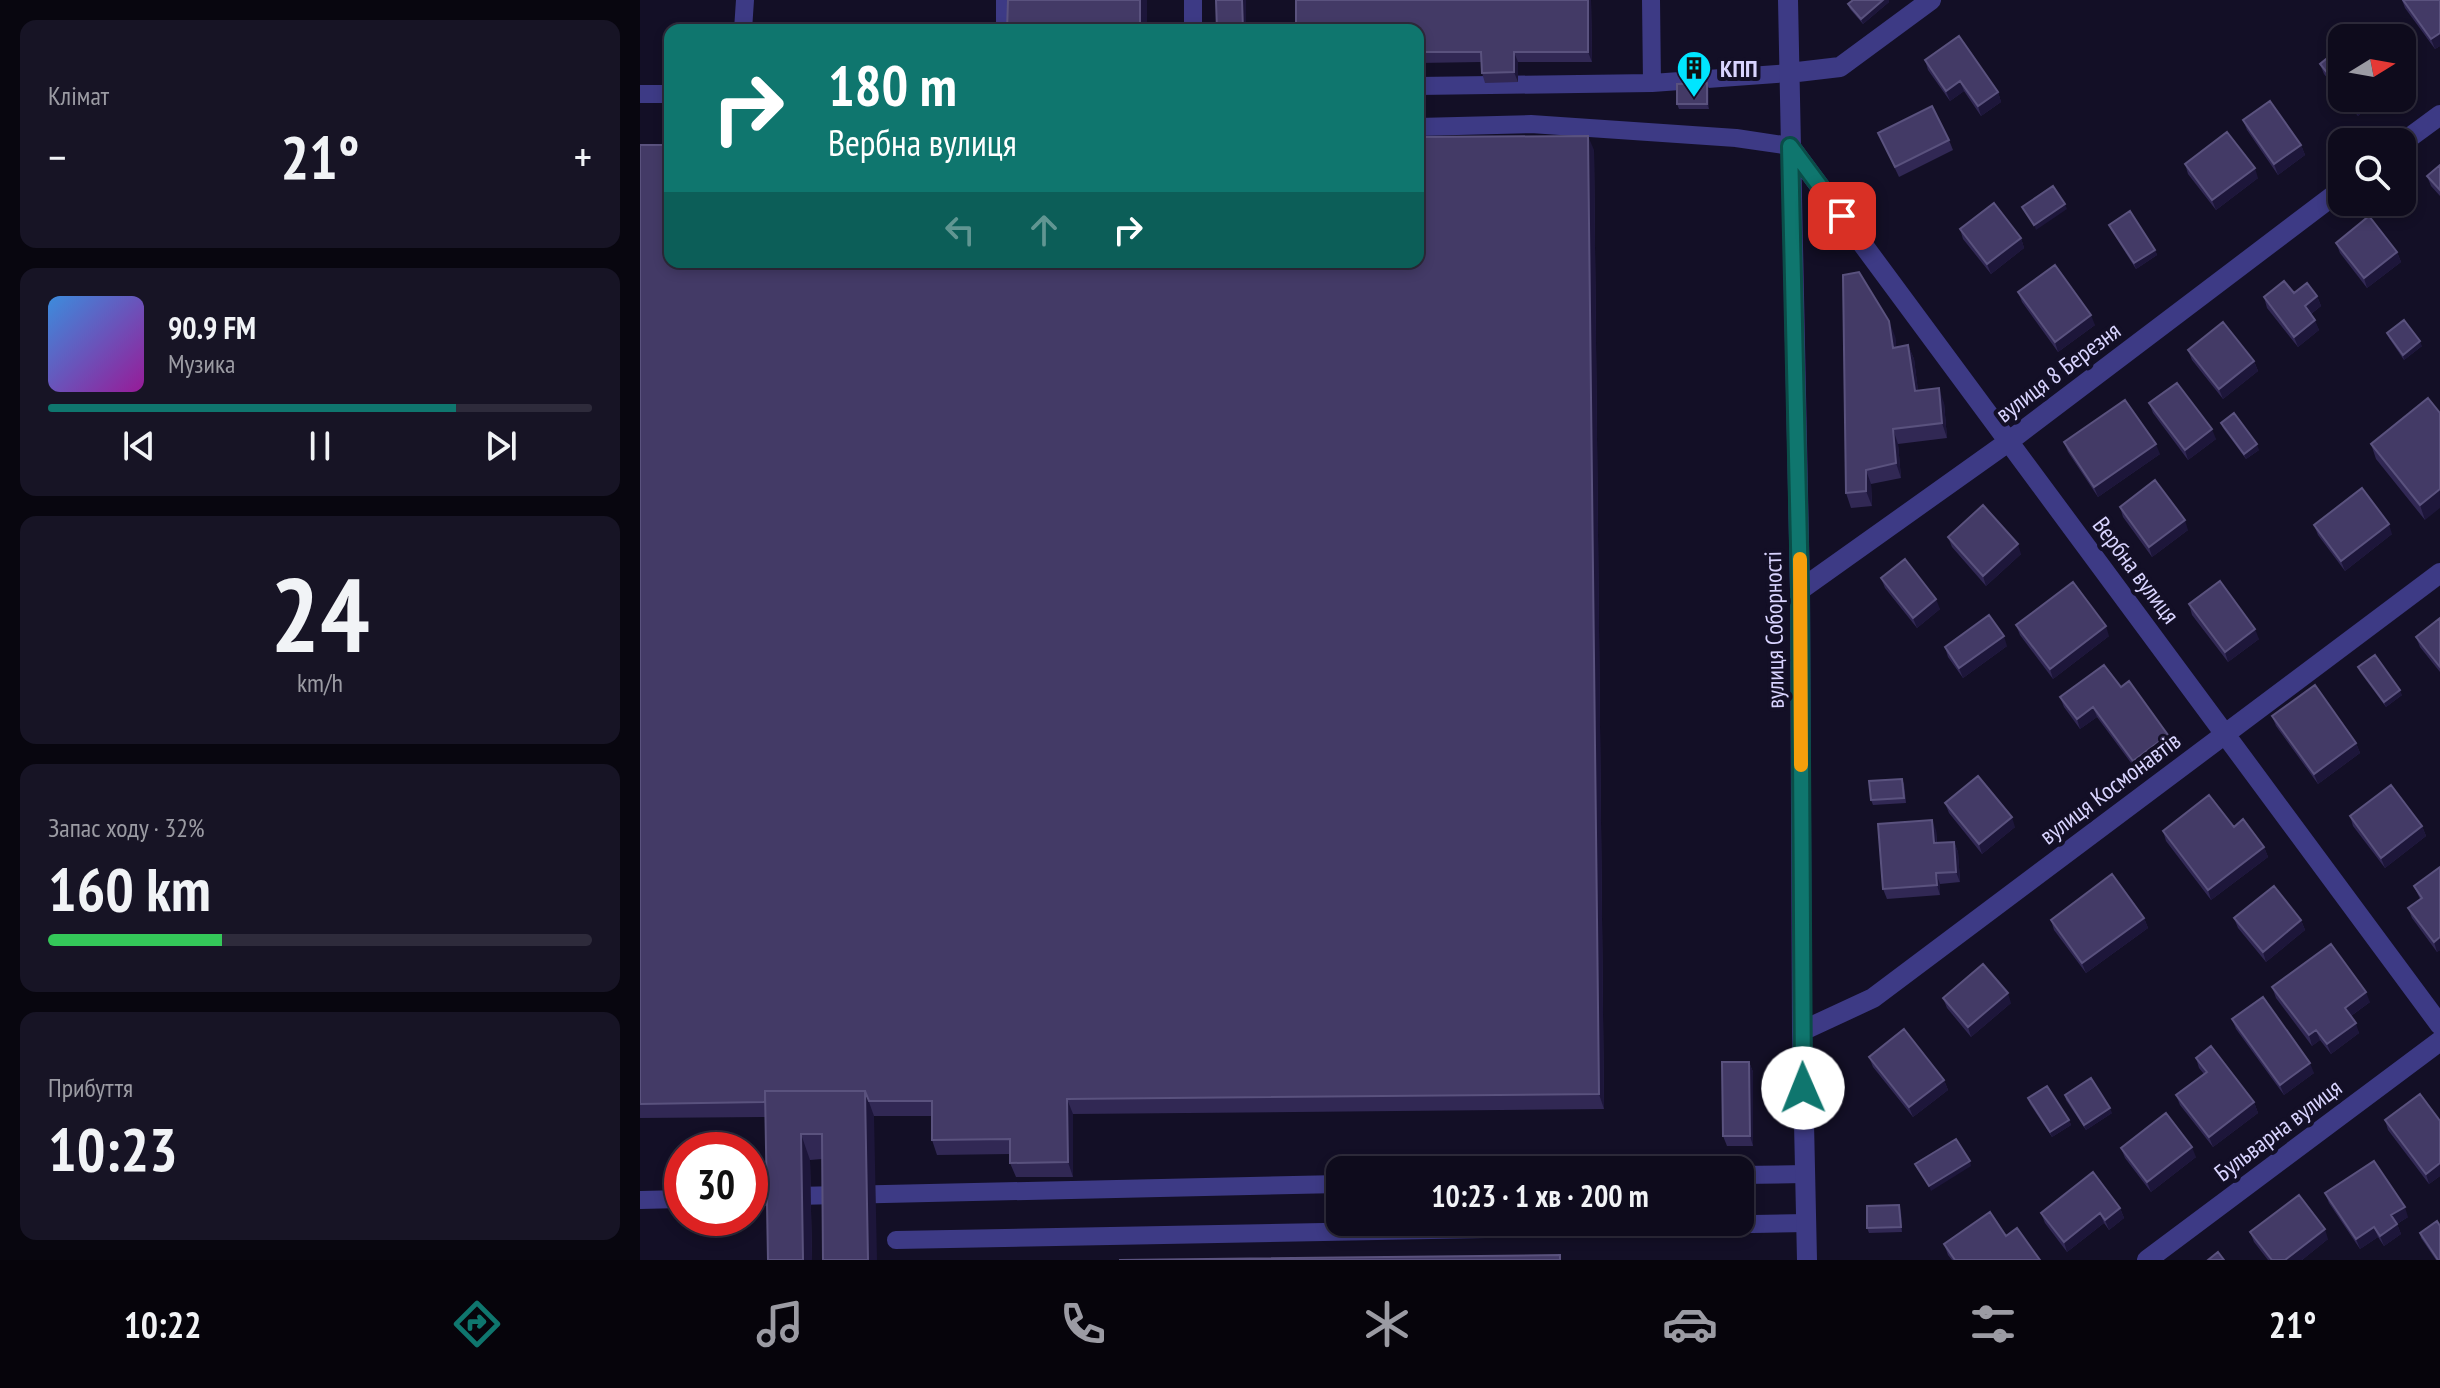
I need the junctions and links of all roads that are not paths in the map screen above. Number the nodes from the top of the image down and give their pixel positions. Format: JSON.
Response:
{"nodes":[{"id":1,"x":745,"y":0,"type":"edge"},
{"id":2,"x":1005,"y":0,"type":"edge"},
{"id":3,"x":1193,"y":0,"type":"edge"},
{"id":4,"x":1651,"y":0,"type":"edge"},
{"id":5,"x":1788,"y":0,"type":"edge"},
{"id":6,"x":1931,"y":0,"type":"edge"},
{"id":7,"x":743,"y":24,"type":"edge"},
{"id":8,"x":1005,"y":24,"type":"edge"},
{"id":9,"x":1193,"y":24,"type":"edge"},
{"id":10,"x":1789,"y":73,"type":"junction"},
{"id":11,"x":1652,"y":83,"type":"junction"},
{"id":12,"x":1424,"y":86,"type":"edge"},
{"id":13,"x":640,"y":94,"type":"edge"},
{"id":14,"x":664,"y":94,"type":"edge"},
{"id":15,"x":2440,"y":115,"type":"edge"},
{"id":16,"x":1424,"y":127,"type":"edge"},
{"id":17,"x":2416,"y":133,"type":"edge"},
{"id":18,"x":1790,"y":146,"type":"junction"},
{"id":19,"x":2328,"y":200,"type":"edge"},
{"id":20,"x":2008,"y":442,"type":"junction"},
{"id":21,"x":2440,"y":573,"type":"edge"},
{"id":22,"x":1800,"y":590,"type":"junction"},
{"id":23,"x":2226,"y":734,"type":"junction"},
{"id":24,"x":2440,"y":1025,"type":"edge"},
{"id":25,"x":1802,"y":1031,"type":"junction"},
{"id":26,"x":2440,"y":1041,"type":"edge"},
{"id":27,"x":1805,"y":1174,"type":"junction"},
{"id":28,"x":1754,"y":1175,"type":"edge"},
{"id":29,"x":1326,"y":1184,"type":"edge"},
{"id":30,"x":768,"y":1197,"type":"edge"},
{"id":31,"x":664,"y":1199,"type":"edge"},
{"id":32,"x":640,"y":1200,"type":"edge"},
{"id":33,"x":1806,"y":1223,"type":"junction"},
{"id":34,"x":896,"y":1240,"type":"dead end"},
{"id":35,"x":1807,"y":1260,"type":"edge"},
{"id":36,"x":2147,"y":1260,"type":"edge"}],
"edges":[{"from":1,"to":7,"type":"lane"},
{"from":2,"to":8,"type":"lane"},
{"from":3,"to":9,"type":"lane"},
{"from":4,"to":11,"type":"lane"},
{"from":5,"to":10,"type":"street","name":"вулиця Соборності"},
{"from":6,"to":10,"type":"street"},
{"from":10,"to":11,"type":"lane"},
{"from":10,"to":18,"type":"street","name":"вулиця Соборності"},
{"from":11,"to":12,"type":"lane"},
{"from":13,"to":14,"type":"lane"},
{"from":15,"to":17,"type":"street"},
{"from":16,"to":18,"type":"lane"},
{"from":18,"to":20,"type":"street","name":"Вербна вулиця"},
{"from":18,"to":22,"type":"street","name":"вулиця Соборності"},
{"from":19,"to":20,"type":"street","name":"вулиця 8 Березня"},
{"from":20,"to":22,"type":"street","name":"вулиця 8 Березня"},
{"from":20,"to":23,"type":"street","name":"Вербна вулиця"},
{"from":21,"to":23,"type":"street","name":"вулиця Космонавтів"},
{"from":22,"to":25,"type":"street","name":"вулиця Соборності"},
{"from":23,"to":24,"type":"street","name":"Вербна вулиця"},
{"from":23,"to":25,"type":"street","name":"вулиця Космонавтів"},
{"from":25,"to":27,"type":"street","name":"вулиця Соборності"},
{"from":26,"to":36,"type":"street","name":"Бульварна вулиця"},
{"from":27,"to":28,"type":"lane"},
{"from":27,"to":33,"type":"street","name":"вулиця Соборності"},
{"from":29,"to":30,"type":"lane"},
{"from":31,"to":32,"type":"lane"},
{"from":33,"to":34,"type":"lane"},
{"from":33,"to":35,"type":"street","name":"вулиця Соборності"}]}
